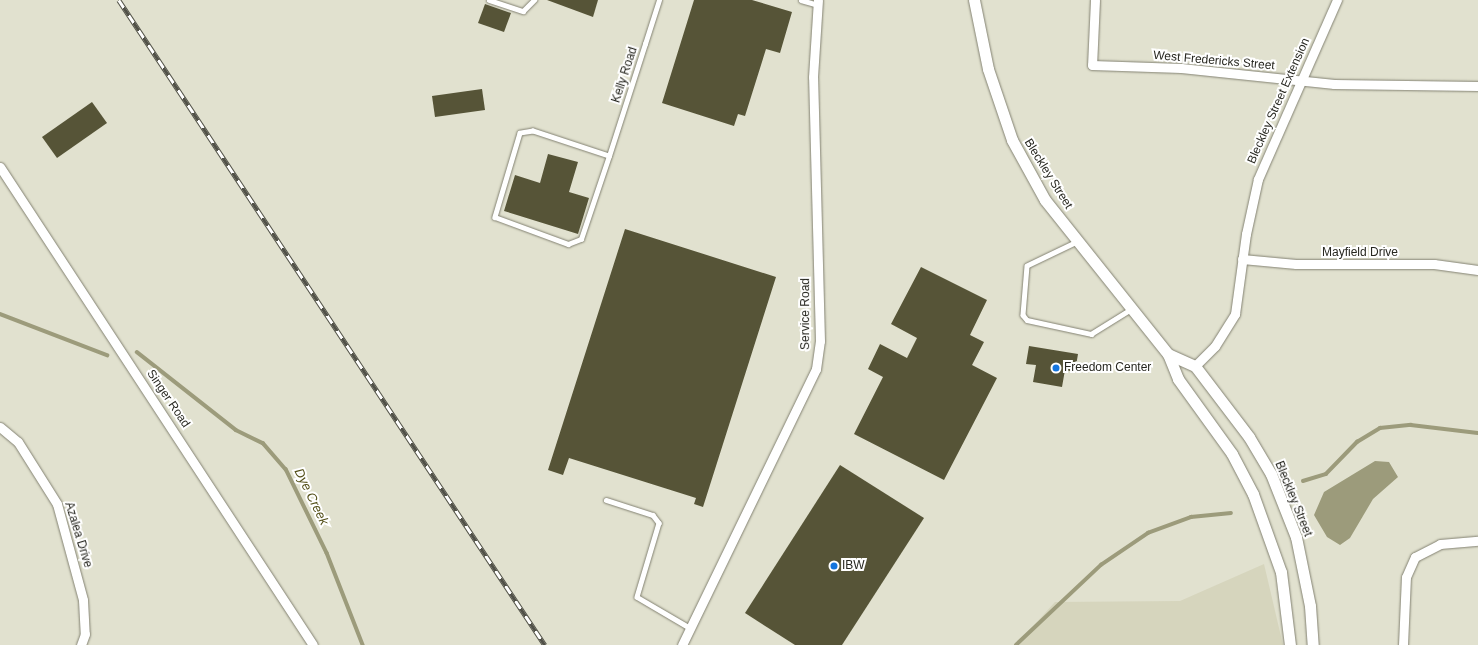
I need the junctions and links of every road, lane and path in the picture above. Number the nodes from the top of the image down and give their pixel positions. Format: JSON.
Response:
{"nodes":[{"id":1,"x":489,"y":0,"type":"edge"},
{"id":2,"x":534,"y":0,"type":"edge"},
{"id":3,"x":659,"y":0,"type":"edge"},
{"id":4,"x":801,"y":0,"type":"edge"},
{"id":5,"x":974,"y":0,"type":"edge"},
{"id":6,"x":1095,"y":0,"type":"edge"},
{"id":7,"x":1337,"y":0,"type":"edge"},
{"id":8,"x":818,"y":2,"type":"edge"},
{"id":9,"x":1299,"y":82,"type":"junction"},
{"id":10,"x":1478,"y":86,"type":"edge"},
{"id":11,"x":609,"y":156,"type":"junction"},
{"id":12,"x":0,"y":167,"type":"edge"},
{"id":13,"x":1077,"y":242,"type":"junction"},
{"id":14,"x":1242,"y":259,"type":"junction"},
{"id":15,"x":1478,"y":270,"type":"edge"},
{"id":16,"x":1131,"y":309,"type":"junction"},
{"id":17,"x":1168,"y":354,"type":"junction"},
{"id":18,"x":1195,"y":366,"type":"junction"},
{"id":19,"x":0,"y":427,"type":"edge"},
{"id":20,"x":606,"y":500,"type":"dead end"},
{"id":21,"x":1478,"y":541,"type":"edge"},
{"id":22,"x":690,"y":628,"type":"junction"},
{"id":23,"x":81,"y":645,"type":"edge"},
{"id":24,"x":313,"y":645,"type":"edge"},
{"id":25,"x":682,"y":645,"type":"edge"},
{"id":26,"x":1290,"y":645,"type":"edge"},
{"id":27,"x":1313,"y":645,"type":"edge"},
{"id":28,"x":1403,"y":645,"type":"edge"}],
"edges":[{"from":1,"to":2,"type":"lane"},
{"from":3,"to":11,"type":"lane","name":"Kelly Road"},
{"from":4,"to":8,"type":"lane"},
{"from":5,"to":13,"type":"street","name":"Bleckley Street"},
{"from":6,"to":9,"type":"street","name":"West Fredericks Street"},
{"from":7,"to":9,"type":"street","name":"Bleckley Street Extension"},
{"from":8,"to":22,"type":"street","name":"Service Road"},
{"from":9,"to":10,"type":"street","name":"West Fredericks Street"},
{"from":9,"to":14,"type":"street","name":"Bleckley Street Extension"},
{"from":11,"to":11,"type":"lane","name":"Kelly Road"},
{"from":12,"to":24,"type":"street","name":"Singer Road"},
{"from":13,"to":16,"type":"street","name":"Bleckley Street"},
{"from":13,"to":16,"type":"lane"},
{"from":14,"to":15,"type":"street","name":"Mayfield Drive"},
{"from":14,"to":18,"type":"street","name":"Bleckley Street Extension"},
{"from":16,"to":17,"type":"street","name":"Bleckley Street"},
{"from":17,"to":18,"type":"street","name":"Bleckley Street"},
{"from":17,"to":26,"type":"street","name":"Bleckley Street"},
{"from":18,"to":27,"type":"street","name":"Bleckley Street"},
{"from":19,"to":23,"type":"street","name":"Azalea Drive"},
{"from":20,"to":22,"type":"lane"},
{"from":21,"to":28,"type":"street"},
{"from":22,"to":25,"type":"street","name":"Service Road"}]}
